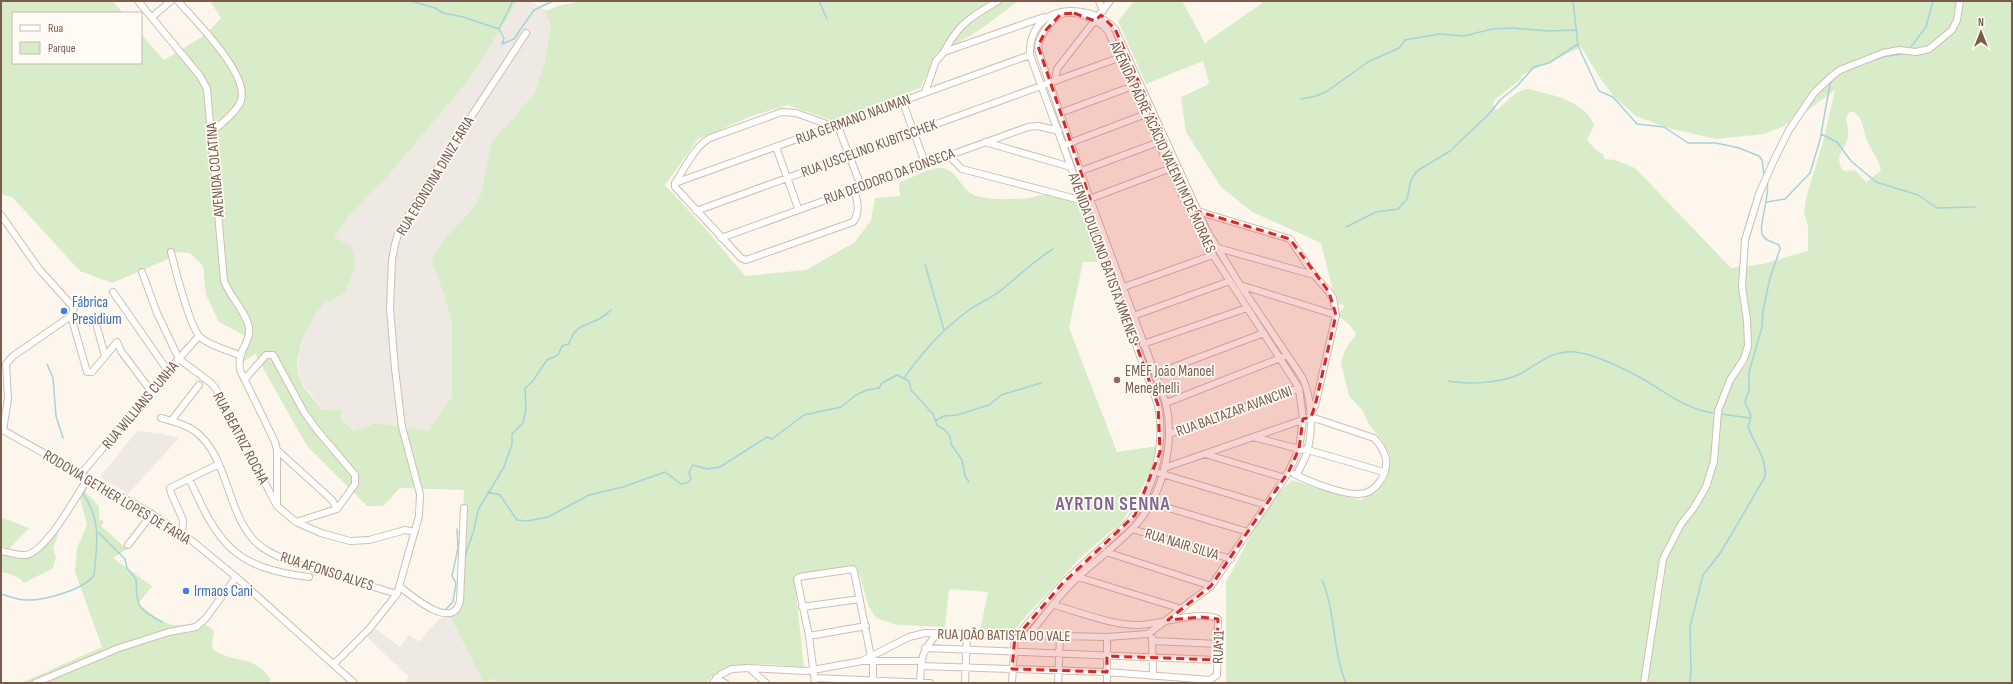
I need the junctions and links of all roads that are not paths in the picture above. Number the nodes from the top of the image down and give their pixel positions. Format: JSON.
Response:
{"nodes":[{"id":1,"x":138,"y":1,"type":"edge"},
{"id":2,"x":171,"y":1,"type":"edge"},
{"id":3,"x":178,"y":1,"type":"edge"},
{"id":4,"x":998,"y":1,"type":"edge"},
{"id":5,"x":1099,"y":1,"type":"edge"},
{"id":6,"x":1110,"y":1,"type":"edge"},
{"id":7,"x":1960,"y":1,"type":"edge"},
{"id":8,"x":1102,"y":13,"type":"junction"},
{"id":9,"x":1044,"y":16,"type":"junction"},
{"id":10,"x":152,"y":17,"type":"junction"},
{"id":11,"x":1095,"y":21,"type":"junction"},
{"id":12,"x":526,"y":33,"type":"dead end"},
{"id":13,"x":944,"y":52,"type":"junction"},
{"id":14,"x":1030,"y":55,"type":"junction"},
{"id":15,"x":1127,"y":55,"type":"junction"},
{"id":16,"x":1120,"y":58,"type":"junction"},
{"id":17,"x":1052,"y":82,"type":"junction"},
{"id":18,"x":1042,"y":86,"type":"junction"},
{"id":19,"x":1134,"y":86,"type":"junction"},
{"id":20,"x":925,"y":92,"type":"junction"},
{"id":21,"x":902,"y":100,"type":"junction"},
{"id":22,"x":1060,"y":113,"type":"junction"},
{"id":23,"x":1146,"y":114,"type":"junction"},
{"id":24,"x":834,"y":125,"type":"junction"},
{"id":25,"x":1059,"y":131,"type":"junction"},
{"id":26,"x":212,"y":132,"type":"junction"},
{"id":27,"x":914,"y":132,"type":"junction"},
{"id":28,"x":985,"y":142,"type":"junction"},
{"id":29,"x":1159,"y":142,"type":"junction"},
{"id":30,"x":1067,"y":144,"type":"junction"},
{"id":31,"x":776,"y":148,"type":"junction"},
{"id":32,"x":850,"y":155,"type":"junction"},
{"id":33,"x":948,"y":155,"type":"junction"},
{"id":34,"x":926,"y":162,"type":"junction"},
{"id":35,"x":1177,"y":166,"type":"junction"},
{"id":36,"x":1071,"y":167,"type":"junction"},
{"id":37,"x":1170,"y":168,"type":"junction"},
{"id":38,"x":1081,"y":171,"type":"junction"},
{"id":39,"x":787,"y":178,"type":"junction"},
{"id":40,"x":675,"y":183,"type":"junction"},
{"id":41,"x":861,"y":186,"type":"junction"},
{"id":42,"x":854,"y":188,"type":"junction"},
{"id":43,"x":1090,"y":199,"type":"junction"},
{"id":44,"x":1084,"y":201,"type":"junction"},
{"id":45,"x":798,"y":208,"type":"junction"},
{"id":46,"x":1197,"y":210,"type":"junction"},
{"id":47,"x":696,"y":211,"type":"junction"},
{"id":48,"x":1,"y":215,"type":"edge"},
{"id":49,"x":1203,"y":230,"type":"junction"},
{"id":50,"x":721,"y":238,"type":"junction"},
{"id":51,"x":1218,"y":248,"type":"junction"},
{"id":52,"x":171,"y":252,"type":"dead end"},
{"id":53,"x":1213,"y":255,"type":"junction"},
{"id":54,"x":142,"y":272,"type":"dead end"},
{"id":55,"x":1314,"y":275,"type":"junction"},
{"id":56,"x":1230,"y":281,"type":"junction"},
{"id":57,"x":1237,"y":286,"type":"junction"},
{"id":58,"x":1124,"y":287,"type":"junction"},
{"id":59,"x":113,"y":292,"type":"dead end"},
{"id":60,"x":1247,"y":308,"type":"junction"},
{"id":61,"x":1336,"y":315,"type":"junction"},
{"id":62,"x":71,"y":316,"type":"junction"},
{"id":63,"x":1134,"y":316,"type":"junction"},
{"id":64,"x":97,"y":327,"type":"dead end"},
{"id":65,"x":1264,"y":333,"type":"junction"},
{"id":66,"x":200,"y":336,"type":"junction"},
{"id":67,"x":1143,"y":344,"type":"junction"},
{"id":68,"x":1287,"y":353,"type":"junction"},
{"id":69,"x":239,"y":355,"type":"junction"},
{"id":70,"x":105,"y":356,"type":"junction"},
{"id":71,"x":179,"y":359,"type":"junction"},
{"id":72,"x":1282,"y":359,"type":"junction"},
{"id":73,"x":168,"y":371,"type":"junction"},
{"id":74,"x":1155,"y":374,"type":"junction"},
{"id":75,"x":245,"y":379,"type":"junction"},
{"id":76,"x":199,"y":385,"type":"dead end"},
{"id":77,"x":1299,"y":388,"type":"junction"},
{"id":78,"x":151,"y":391,"type":"junction"},
{"id":79,"x":1166,"y":403,"type":"junction"},
{"id":80,"x":1310,"y":416,"type":"junction"},
{"id":81,"x":161,"y":418,"type":"dead end"},
{"id":82,"x":1303,"y":419,"type":"junction"},
{"id":83,"x":172,"y":421,"type":"junction"},
{"id":84,"x":2,"y":430,"type":"edge"},
{"id":85,"x":1169,"y":434,"type":"junction"},
{"id":86,"x":1253,"y":437,"type":"junction"},
{"id":87,"x":277,"y":450,"type":"junction"},
{"id":88,"x":1299,"y":450,"type":"junction"},
{"id":89,"x":1308,"y":450,"type":"junction"},
{"id":90,"x":1205,"y":454,"type":"junction"},
{"id":91,"x":219,"y":464,"type":"junction"},
{"id":92,"x":1164,"y":468,"type":"junction"},
{"id":93,"x":1290,"y":471,"type":"junction"},
{"id":94,"x":1154,"y":472,"type":"junction"},
{"id":95,"x":1384,"y":472,"type":"junction"},
{"id":96,"x":81,"y":474,"type":"junction"},
{"id":97,"x":1162,"y":474,"type":"junction"},
{"id":98,"x":1297,"y":475,"type":"junction"},
{"id":99,"x":88,"y":478,"type":"junction"},
{"id":100,"x":189,"y":478,"type":"junction"},
{"id":101,"x":1285,"y":478,"type":"junction"},
{"id":102,"x":1152,"y":503,"type":"junction"},
{"id":103,"x":1266,"y":505,"type":"junction"},
{"id":104,"x":277,"y":506,"type":"junction"},
{"id":105,"x":464,"y":508,"type":"dead end"},
{"id":106,"x":337,"y":509,"type":"junction"},
{"id":107,"x":152,"y":514,"type":"junction"},
{"id":108,"x":296,"y":522,"type":"junction"},
{"id":109,"x":1132,"y":529,"type":"junction"},
{"id":110,"x":415,"y":532,"type":"junction"},
{"id":111,"x":1248,"y":532,"type":"junction"},
{"id":112,"x":182,"y":534,"type":"junction"},
{"id":113,"x":128,"y":545,"type":"dead end"},
{"id":114,"x":1,"y":551,"type":"edge"},
{"id":115,"x":1106,"y":552,"type":"junction"},
{"id":116,"x":1230,"y":559,"type":"junction"},
{"id":117,"x":236,"y":577,"type":"junction"},
{"id":118,"x":309,"y":577,"type":"dead end"},
{"id":119,"x":1078,"y":577,"type":"junction"},
{"id":120,"x":1211,"y":586,"type":"junction"},
{"id":121,"x":400,"y":587,"type":"junction"},
{"id":122,"x":397,"y":594,"type":"junction"},
{"id":123,"x":860,"y":599,"type":"junction"},
{"id":124,"x":1054,"y":605,"type":"junction"},
{"id":125,"x":802,"y":607,"type":"junction"},
{"id":126,"x":1182,"y":609,"type":"junction"},
{"id":127,"x":1164,"y":622,"type":"junction"},
{"id":128,"x":866,"y":626,"type":"junction"},
{"id":129,"x":1152,"y":632,"type":"junction"},
{"id":130,"x":938,"y":633,"type":"junction"},
{"id":131,"x":967,"y":634,"type":"junction"},
{"id":132,"x":1016,"y":635,"type":"junction"},
{"id":133,"x":1029,"y":635,"type":"junction"},
{"id":134,"x":809,"y":636,"type":"junction"},
{"id":135,"x":1060,"y":636,"type":"junction"},
{"id":136,"x":1107,"y":637,"type":"junction"},
{"id":137,"x":1153,"y":641,"type":"junction"},
{"id":138,"x":1218,"y":644,"type":"junction"},
{"id":139,"x":925,"y":648,"type":"junction"},
{"id":140,"x":967,"y":649,"type":"junction"},
{"id":141,"x":1013,"y":651,"type":"junction"},
{"id":142,"x":1059,"y":654,"type":"junction"},
{"id":143,"x":1107,"y":656,"type":"junction"},
{"id":144,"x":1153,"y":657,"type":"junction"},
{"id":145,"x":872,"y":659,"type":"junction"},
{"id":146,"x":1217,"y":660,"type":"junction"},
{"id":147,"x":921,"y":663,"type":"junction"},
{"id":148,"x":334,"y":664,"type":"junction"},
{"id":149,"x":966,"y":667,"type":"junction"},
{"id":150,"x":749,"y":668,"type":"junction"},
{"id":151,"x":1012,"y":668,"type":"junction"},
{"id":152,"x":814,"y":670,"type":"junction"},
{"id":153,"x":1058,"y":670,"type":"junction"},
{"id":154,"x":1107,"y":672,"type":"junction"},
{"id":155,"x":1153,"y":675,"type":"junction"},
{"id":156,"x":714,"y":680,"type":"edge"},
{"id":157,"x":815,"y":681,"type":"edge"},
{"id":158,"x":873,"y":682,"type":"edge"},
{"id":159,"x":35,"y":683,"type":"edge"},
{"id":160,"x":354,"y":683,"type":"edge"},
{"id":161,"x":725,"y":683,"type":"edge"},
{"id":162,"x":766,"y":683,"type":"edge"},
{"id":163,"x":920,"y":683,"type":"edge"},
{"id":164,"x":930,"y":683,"type":"edge"},
{"id":165,"x":965,"y":683,"type":"edge"},
{"id":166,"x":1012,"y":683,"type":"edge"},
{"id":167,"x":1058,"y":683,"type":"edge"},
{"id":168,"x":1107,"y":683,"type":"edge"},
{"id":169,"x":1644,"y":683,"type":"edge"}],
"edges":[{"from":1,"to":10,"type":"street","name":"AVENIDA COLATINA"},
{"from":2,"to":10,"type":"street"},
{"from":3,"to":26,"type":"street"},
{"from":4,"to":13,"type":"street"},
{"from":5,"to":8,"type":"street"},
{"from":6,"to":8,"type":"street"},
{"from":7,"to":169,"type":"street"},
{"from":8,"to":9,"type":"street","name":"AVENIDA DULCINO BATISTA XIMENES"},
{"from":8,"to":11,"type":"street"},
{"from":8,"to":15,"type":"street","name":"AVENIDA PADRE ACÁCIO VALENTIM DE MORAES"},
{"from":9,"to":13,"type":"street"},
{"from":9,"to":14,"type":"street","name":"AVENIDA DULCINO BATISTA XIMENES"},
{"from":10,"to":26,"type":"street","name":"AVENIDA COLATINA"},
{"from":11,"to":16,"type":"street","name":"AVENIDA PADRE ACÁCIO VALENTIM DE MORAES"},
{"from":11,"to":17,"type":"street"},
{"from":11,"to":17,"type":"street","name":"AVENIDA DULCINO BATISTA XIMENES"},
{"from":12,"to":110,"type":"street","name":"RUA ERONDINA DINIZ FARIA"},
{"from":13,"to":20,"type":"street"},
{"from":14,"to":18,"type":"street","name":"AVENIDA DULCINO BATISTA XIMENES"},
{"from":14,"to":20,"type":"street","name":"RUA GERMANO NAUMAN"},
{"from":15,"to":16,"type":"street","name":"RUA JUSCELINO KUBITSCHEK"},
{"from":15,"to":35,"type":"street","name":"AVENIDA PADRE ACÁCIO VALENTIM DE MORAES"},
{"from":16,"to":17,"type":"street","name":"RUA JUSCELINO KUBITSCHEK"},
{"from":16,"to":19,"type":"street","name":"AVENIDA PADRE ACÁCIO VALENTIM DE MORAES"},
{"from":17,"to":18,"type":"street","name":"RUA JUSCELINO KUBITSCHEK"},
{"from":17,"to":22,"type":"street","name":"AVENIDA DULCINO BATISTA XIMENES"},
{"from":18,"to":25,"type":"street","name":"AVENIDA DULCINO BATISTA XIMENES"},
{"from":18,"to":27,"type":"street","name":"RUA JUSCELINO KUBITSCHEK"},
{"from":19,"to":22,"type":"street"},
{"from":19,"to":23,"type":"street","name":"AVENIDA PADRE ACÁCIO VALENTIM DE MORAES"},
{"from":20,"to":21,"type":"street","name":"RUA GERMANO NAUMAN"},
{"from":21,"to":24,"type":"street","name":"RUA GERMANO NAUMAN"},
{"from":21,"to":27,"type":"street"},
{"from":22,"to":30,"type":"street","name":"AVENIDA DULCINO BATISTA XIMENES"},
{"from":23,"to":29,"type":"street","name":"AVENIDA PADRE ACÁCIO VALENTIM DE MORAES"},
{"from":23,"to":30,"type":"street"},
{"from":24,"to":31,"type":"street","name":"RUA GERMANO NAUMAN"},
{"from":24,"to":32,"type":"street"},
{"from":24,"to":40,"type":"street"},
{"from":25,"to":28,"type":"street","name":"RUA DEODORO DA FONSECA"},
{"from":25,"to":30,"type":"street","name":"AVENIDA DULCINO BATISTA XIMENES"},
{"from":26,"to":69,"type":"street","name":"AVENIDA COLATINA"},
{"from":27,"to":32,"type":"street","name":"RUA JUSCELINO KUBITSCHEK"},
{"from":27,"to":34,"type":"street"},
{"from":28,"to":33,"type":"street","name":"RUA DEODORO DA FONSECA"},
{"from":28,"to":36,"type":"street"},
{"from":29,"to":37,"type":"street","name":"AVENIDA PADRE ACÁCIO VALENTIM DE MORAES"},
{"from":29,"to":38,"type":"street"},
{"from":30,"to":36,"type":"street","name":"AVENIDA DULCINO BATISTA XIMENES"},
{"from":30,"to":38,"type":"street","name":"AVENIDA DULCINO BATISTA XIMENES"},
{"from":31,"to":39,"type":"street"},
{"from":31,"to":40,"type":"street","name":"RUA GERMANO NAUMAN"},
{"from":32,"to":39,"type":"street","name":"RUA JUSCELINO KUBITSCHEK"},
{"from":32,"to":41,"type":"street"},
{"from":33,"to":34,"type":"street","name":"RUA DEODORO DA FONSECA"},
{"from":33,"to":44,"type":"street"},
{"from":34,"to":41,"type":"street","name":"RUA DEODORO DA FONSECA"},
{"from":35,"to":37,"type":"street"},
{"from":35,"to":46,"type":"street","name":"AVENIDA PADRE ACÁCIO VALENTIM DE MORAES"},
{"from":36,"to":44,"type":"street","name":"AVENIDA DULCINO BATISTA XIMENES"},
{"from":37,"to":43,"type":"street"},
{"from":37,"to":49,"type":"street","name":"AVENIDA PADRE ACÁCIO VALENTIM DE MORAES"},
{"from":38,"to":43,"type":"street","name":"AVENIDA DULCINO BATISTA XIMENES"},
{"from":39,"to":45,"type":"street"},
{"from":39,"to":47,"type":"street","name":"RUA JUSCELINO KUBITSCHEK"},
{"from":40,"to":47,"type":"street"},
{"from":41,"to":42,"type":"street","name":"RUA DEODORO DA FONSECA"},
{"from":42,"to":45,"type":"street","name":"RUA DEODORO DA FONSECA"},
{"from":42,"to":50,"type":"street"},
{"from":43,"to":44,"type":"street"},
{"from":43,"to":58,"type":"street","name":"AVENIDA DULCINO BATISTA XIMENES"},
{"from":44,"to":94,"type":"street","name":"AVENIDA DULCINO BATISTA XIMENES"},
{"from":45,"to":50,"type":"street","name":"RUA DEODORO DA FONSECA"},
{"from":46,"to":49,"type":"street","name":"AVENIDA PADRE ACÁCIO VALENTIM DE MORAES"},
{"from":46,"to":55,"type":"street"},
{"from":47,"to":50,"type":"street"},
{"from":48,"to":62,"type":"street"},
{"from":49,"to":51,"type":"street","name":"AVENIDA PADRE ACÁCIO VALENTIM DE MORAES"},
{"from":49,"to":53,"type":"street","name":"AVENIDA PADRE ACÁCIO VALENTIM DE MORAES"},
{"from":51,"to":55,"type":"street"},
{"from":51,"to":57,"type":"street","name":"AVENIDA PADRE ACÁCIO VALENTIM DE MORAES"},
{"from":52,"to":66,"type":"street"},
{"from":53,"to":56,"type":"street","name":"AVENIDA PADRE ACÁCIO VALENTIM DE MORAES"},
{"from":53,"to":58,"type":"street"},
{"from":54,"to":71,"type":"street","name":"RUA BEATRIZ ROCHA"},
{"from":55,"to":61,"type":"street"},
{"from":56,"to":57,"type":"street","name":"AVENIDA PADRE ACÁCIO VALENTIM DE MORAES"},
{"from":56,"to":63,"type":"street"},
{"from":57,"to":60,"type":"street","name":"AVENIDA PADRE ACÁCIO VALENTIM DE MORAES"},
{"from":57,"to":61,"type":"street"},
{"from":57,"to":68,"type":"street","name":"AVENIDA PADRE ACÁCIO VALENTIM DE MORAES"},
{"from":58,"to":63,"type":"street","name":"AVENIDA DULCINO BATISTA XIMENES"},
{"from":59,"to":73,"type":"street"},
{"from":60,"to":65,"type":"street","name":"AVENIDA PADRE ACÁCIO VALENTIM DE MORAES"},
{"from":60,"to":67,"type":"street"},
{"from":61,"to":80,"type":"street"},
{"from":62,"to":70,"type":"street"},
{"from":62,"to":84,"type":"street"},
{"from":63,"to":67,"type":"street","name":"AVENIDA DULCINO BATISTA XIMENES"},
{"from":64,"to":70,"type":"street"},
{"from":65,"to":72,"type":"street","name":"AVENIDA PADRE ACÁCIO VALENTIM DE MORAES"},
{"from":65,"to":74,"type":"street"},
{"from":66,"to":69,"type":"street"},
{"from":66,"to":71,"type":"street","name":"RUA WILLIANS CUNHA"},
{"from":67,"to":74,"type":"street","name":"AVENIDA DULCINO BATISTA XIMENES"},
{"from":68,"to":72,"type":"street"},
{"from":68,"to":80,"type":"street","name":"AVENIDA PADRE ACÁCIO VALENTIM DE MORAES"},
{"from":69,"to":75,"type":"street"},
{"from":70,"to":78,"type":"street"},
{"from":71,"to":73,"type":"street","name":"RUA WILLIANS CUNHA"},
{"from":71,"to":104,"type":"street","name":"RUA BEATRIZ ROCHA"},
{"from":72,"to":77,"type":"street","name":"AVENIDA PADRE ACÁCIO VALENTIM DE MORAES"},
{"from":72,"to":79,"type":"street"},
{"from":73,"to":78,"type":"street","name":"RUA WILLIANS CUNHA"},
{"from":74,"to":79,"type":"street","name":"AVENIDA DULCINO BATISTA XIMENES"},
{"from":75,"to":87,"type":"street"},
{"from":75,"to":106,"type":"street"},
{"from":76,"to":83,"type":"street"},
{"from":77,"to":82,"type":"street","name":"AVENIDA PADRE ACÁCIO VALENTIM DE MORAES"},
{"from":77,"to":85,"type":"street","name":"RUA BALTAZAR AVANCINI"},
{"from":78,"to":96,"type":"street","name":"RUA WILLIANS CUNHA"},
{"from":79,"to":85,"type":"street","name":"AVENIDA DULCINO BATISTA XIMENES"},
{"from":80,"to":82,"type":"street"},
{"from":80,"to":89,"type":"street","name":"AVENIDA PADRE ACÁCIO VALENTIM DE MORAES"},
{"from":80,"to":95,"type":"street"},
{"from":81,"to":83,"type":"street","name":"RUA AFONSO ALVES"},
{"from":82,"to":86,"type":"street"},
{"from":82,"to":88,"type":"street","name":"AVENIDA PADRE ACÁCIO VALENTIM DE MORAES"},
{"from":83,"to":91,"type":"street","name":"RUA AFONSO ALVES"},
{"from":84,"to":96,"type":"street","name":"RODOVIA GETHER LOPES DE FARIA"},
{"from":85,"to":92,"type":"street","name":"AVENIDA DULCINO BATISTA XIMENES"},
{"from":86,"to":88,"type":"street"},
{"from":86,"to":90,"type":"street"},
{"from":87,"to":104,"type":"street"},
{"from":87,"to":106,"type":"street"},
{"from":88,"to":89,"type":"street"},
{"from":88,"to":93,"type":"street","name":"AVENIDA PADRE ACÁCIO VALENTIM DE MORAES"},
{"from":89,"to":95,"type":"street"},
{"from":89,"to":98,"type":"street","name":"AVENIDA PADRE ACÁCIO VALENTIM DE MORAES"},
{"from":90,"to":92,"type":"street"},
{"from":90,"to":101,"type":"street"},
{"from":91,"to":100,"type":"street"},
{"from":91,"to":122,"type":"street","name":"RUA AFONSO ALVES"},
{"from":92,"to":97,"type":"street","name":"AVENIDA DULCINO BATISTA XIMENES"},
{"from":93,"to":98,"type":"street"},
{"from":93,"to":101,"type":"street","name":"AVENIDA PADRE ACÁCIO VALENTIM DE MORAES"},
{"from":94,"to":97,"type":"street"},
{"from":94,"to":132,"type":"street","name":"AVENIDA DULCINO BATISTA XIMENES"},
{"from":95,"to":98,"type":"street"},
{"from":96,"to":99,"type":"street","name":"RODOVIA GETHER LOPES DE FARIA"},
{"from":97,"to":102,"type":"street","name":"AVENIDA DULCINO BATISTA XIMENES"},
{"from":97,"to":103,"type":"street"},
{"from":99,"to":107,"type":"street","name":"RODOVIA GETHER LOPES DE FARIA"},
{"from":99,"to":114,"type":"street"},
{"from":100,"to":112,"type":"street"},
{"from":100,"to":118,"type":"street"},
{"from":101,"to":103,"type":"street","name":"AVENIDA PADRE ACÁCIO VALENTIM DE MORAES"},
{"from":102,"to":109,"type":"street","name":"AVENIDA DULCINO BATISTA XIMENES"},
{"from":102,"to":111,"type":"street"},
{"from":103,"to":111,"type":"street","name":"AVENIDA PADRE ACÁCIO VALENTIM DE MORAES"},
{"from":104,"to":108,"type":"street"},
{"from":105,"to":121,"type":"street"},
{"from":106,"to":108,"type":"street"},
{"from":107,"to":112,"type":"street","name":"RODOVIA GETHER LOPES DE FARIA"},
{"from":107,"to":113,"type":"street"},
{"from":108,"to":110,"type":"street"},
{"from":109,"to":115,"type":"street","name":"AVENIDA DULCINO BATISTA XIMENES"},
{"from":109,"to":116,"type":"street","name":"RUA NAIR SILVA"},
{"from":110,"to":121,"type":"street","name":"RUA ERONDINA DINIZ FARIA"},
{"from":111,"to":116,"type":"street","name":"AVENIDA PADRE ACÁCIO VALENTIM DE MORAES"},
{"from":112,"to":117,"type":"street","name":"RODOVIA GETHER LOPES DE FARIA"},
{"from":115,"to":119,"type":"street","name":"AVENIDA DULCINO BATISTA XIMENES"},
{"from":115,"to":120,"type":"street"},
{"from":116,"to":120,"type":"street","name":"AVENIDA PADRE ACÁCIO VALENTIM DE MORAES"},
{"from":117,"to":148,"type":"street","name":"RODOVIA GETHER LOPES DE FARIA"},
{"from":117,"to":159,"type":"street"},
{"from":119,"to":124,"type":"street","name":"AVENIDA DULCINO BATISTA XIMENES"},
{"from":119,"to":126,"type":"street"},
{"from":120,"to":126,"type":"street","name":"AVENIDA PADRE ACÁCIO VALENTIM DE MORAES"},
{"from":121,"to":122,"type":"street","name":"RUA ERONDINA DINIZ FARIA"},
{"from":122,"to":148,"type":"street","name":"RUA ERONDINA DINIZ FARIA"},
{"from":123,"to":125,"type":"street"},
{"from":123,"to":125,"type":"street"},
{"from":123,"to":128,"type":"street"},
{"from":124,"to":127,"type":"street"},
{"from":124,"to":133,"type":"street","name":"AVENIDA DULCINO BATISTA XIMENES"},
{"from":125,"to":134,"type":"street"},
{"from":126,"to":127,"type":"street","name":"AVENIDA PADRE ACÁCIO VALENTIM DE MORAES"},
{"from":127,"to":129,"type":"street","name":"AVENIDA PADRE ACÁCIO VALENTIM DE MORAES"},
{"from":127,"to":138,"type":"street","name":"RUA 11"},
{"from":128,"to":134,"type":"street"},
{"from":128,"to":145,"type":"street"},
{"from":129,"to":136,"type":"street","name":"RUA JOÃO BATISTA DO VALE"},
{"from":129,"to":137,"type":"street"},
{"from":130,"to":131,"type":"street","name":"RUA JOÃO BATISTA DO VALE"},
{"from":130,"to":139,"type":"street"},
{"from":130,"to":145,"type":"street","name":"RUA JOÃO BATISTA DO VALE"},
{"from":131,"to":132,"type":"street","name":"RUA JOÃO BATISTA DO VALE"},
{"from":131,"to":140,"type":"street"},
{"from":132,"to":133,"type":"street","name":"RUA JOÃO BATISTA DO VALE"},
{"from":132,"to":141,"type":"street"},
{"from":133,"to":135,"type":"street","name":"RUA JOÃO BATISTA DO VALE"},
{"from":134,"to":152,"type":"street"},
{"from":135,"to":136,"type":"street","name":"RUA JOÃO BATISTA DO VALE"},
{"from":135,"to":142,"type":"street"},
{"from":136,"to":143,"type":"street"},
{"from":137,"to":138,"type":"street"},
{"from":137,"to":144,"type":"street"},
{"from":138,"to":146,"type":"street","name":"RUA 11"},
{"from":139,"to":140,"type":"street"},
{"from":139,"to":147,"type":"street"},
{"from":140,"to":141,"type":"street"},
{"from":140,"to":149,"type":"street"},
{"from":141,"to":142,"type":"street"},
{"from":141,"to":151,"type":"street"},
{"from":142,"to":143,"type":"street"},
{"from":142,"to":153,"type":"street"},
{"from":143,"to":144,"type":"street"},
{"from":143,"to":154,"type":"street"},
{"from":144,"to":146,"type":"street"},
{"from":144,"to":155,"type":"street"},
{"from":145,"to":147,"type":"street"},
{"from":145,"to":152,"type":"street"},
{"from":145,"to":158,"type":"street"},
{"from":146,"to":155,"type":"street","name":"RUA 11"},
{"from":147,"to":149,"type":"street"},
{"from":147,"to":163,"type":"street"},
{"from":148,"to":160,"type":"street","name":"RODOVIA GETHER LOPES DE FARIA"},
{"from":149,"to":151,"type":"street"},
{"from":149,"to":165,"type":"street"},
{"from":150,"to":152,"type":"street"},
{"from":150,"to":156,"type":"street"},
{"from":150,"to":162,"type":"street"},
{"from":151,"to":153,"type":"street"},
{"from":151,"to":166,"type":"street"},
{"from":152,"to":157,"type":"street"},
{"from":153,"to":154,"type":"street"},
{"from":153,"to":167,"type":"street"},
{"from":154,"to":155,"type":"street"},
{"from":154,"to":168,"type":"street"},
{"from":156,"to":161,"type":"street"},
{"from":157,"to":158,"type":"street"},
{"from":158,"to":163,"type":"street"},
{"from":163,"to":164,"type":"street"}]}
